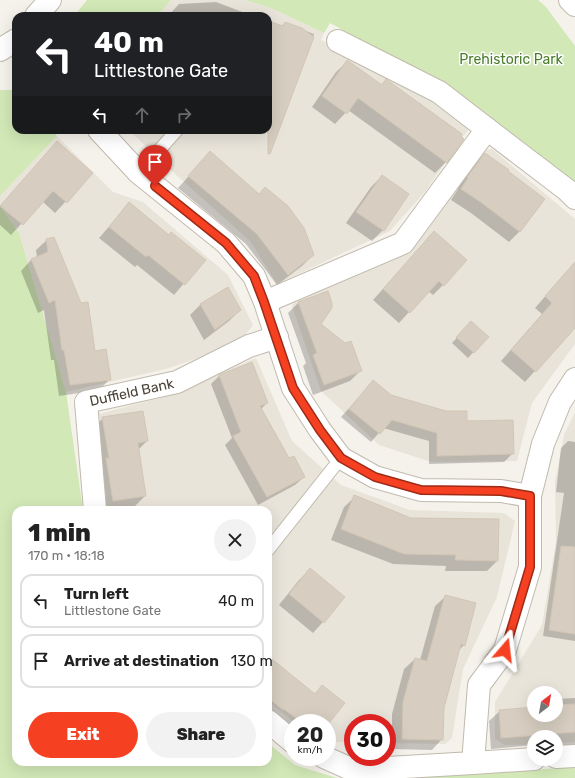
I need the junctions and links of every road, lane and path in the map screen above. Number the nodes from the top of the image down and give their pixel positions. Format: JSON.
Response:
{"nodes":[{"id":1,"x":50,"y":0,"type":"edge"},
{"id":2,"x":570,"y":0,"type":"edge"},
{"id":3,"x":575,"y":4,"type":"edge"},
{"id":4,"x":40,"y":12,"type":"edge"},
{"id":5,"x":338,"y":41,"type":"dead end"},
{"id":6,"x":12,"y":42,"type":"edge"},
{"id":7,"x":0,"y":50,"type":"edge"},
{"id":8,"x":488,"y":129,"type":"junction"},
{"id":9,"x":104,"y":134,"type":"edge"},
{"id":10,"x":173,"y":134,"type":"edge"},
{"id":11,"x":139,"y":173,"type":"junction"},
{"id":12,"x":575,"y":198,"type":"edge"},
{"id":13,"x":264,"y":302,"type":"junction"},
{"id":14,"x":277,"y":337,"type":"junction"},
{"id":15,"x":575,"y":379,"type":"edge"},
{"id":16,"x":341,"y":458,"type":"junction"},
{"id":17,"x":530,"y":496,"type":"junction"},
{"id":18,"x":95,"y":506,"type":"edge"},
{"id":19,"x":272,"y":545,"type":"edge"},
{"id":20,"x":272,"y":724,"type":"edge"},
{"id":21,"x":284,"y":734,"type":"edge"},
{"id":22,"x":575,"y":756,"type":"edge"},
{"id":23,"x":563,"y":757,"type":"edge"},
{"id":24,"x":527,"y":759,"type":"edge"},
{"id":25,"x":336,"y":762,"type":"edge"},
{"id":26,"x":473,"y":763,"type":"junction"}],
"edges":[{"from":1,"to":4,"type":"street"},
{"from":2,"to":3,"type":"street"},
{"from":5,"to":8,"type":"street"},
{"from":6,"to":7,"type":"street"},
{"from":8,"to":12,"type":"street"},
{"from":8,"to":13,"type":"street"},
{"from":9,"to":11,"type":"street"},
{"from":10,"to":11,"type":"lane"},
{"from":11,"to":13,"type":"street"},
{"from":13,"to":14,"type":"street"},
{"from":14,"to":16,"type":"street"},
{"from":14,"to":18,"type":"street","name":"Duffield Bank"},
{"from":15,"to":17,"type":"street"},
{"from":16,"to":17,"type":"street"},
{"from":16,"to":19,"type":"lane"},
{"from":17,"to":26,"type":"street"},
{"from":20,"to":21,"type":"street"},
{"from":22,"to":23,"type":"street"},
{"from":24,"to":26,"type":"street"},
{"from":25,"to":26,"type":"street"}]}
